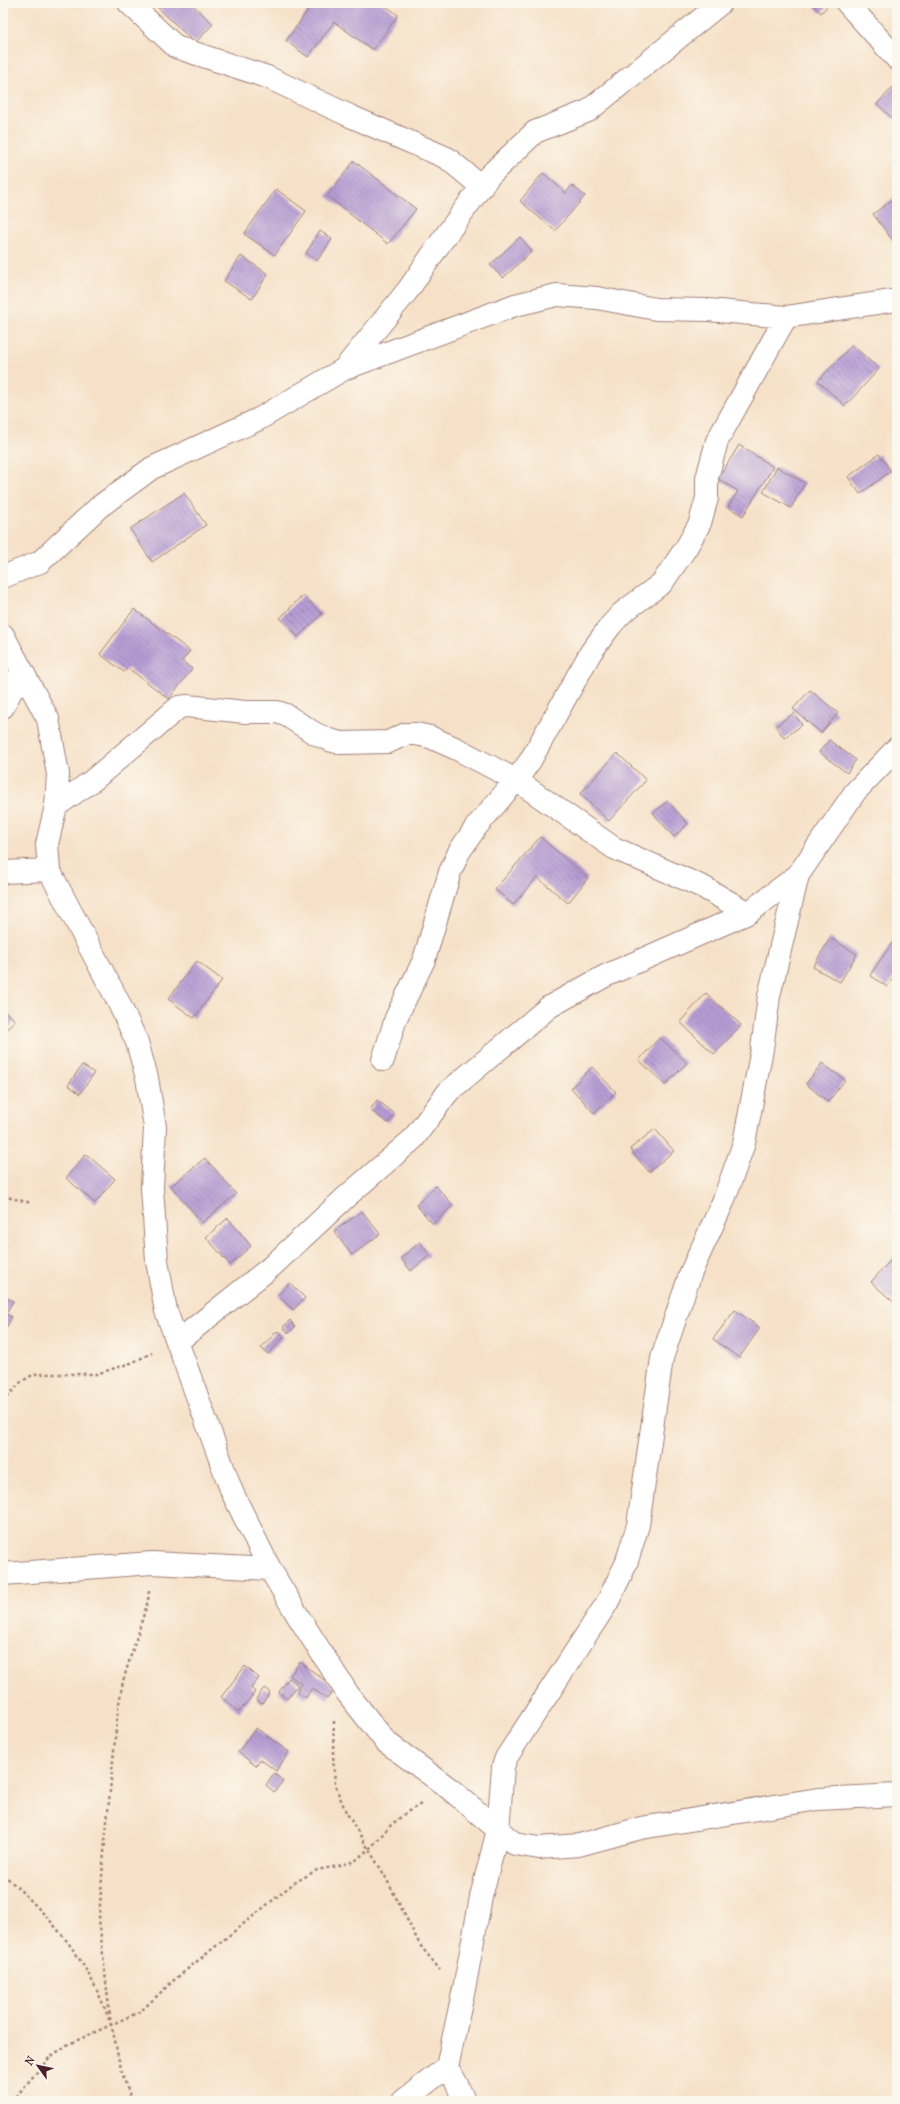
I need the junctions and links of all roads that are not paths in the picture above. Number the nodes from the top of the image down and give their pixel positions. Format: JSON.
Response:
{"nodes":[{"id":1,"x":129,"y":3,"type":"edge"},
{"id":2,"x":721,"y":3,"type":"edge"},
{"id":3,"x":847,"y":3,"type":"edge"},
{"id":4,"x":897,"y":59,"type":"edge"},
{"id":5,"x":482,"y":187,"type":"junction"},
{"id":6,"x":897,"y":300,"type":"edge"},
{"id":7,"x":786,"y":316,"type":"junction"},
{"id":8,"x":344,"y":369,"type":"junction"},
{"id":9,"x":3,"y":577,"type":"edge"},
{"id":10,"x":3,"y":635,"type":"edge"},
{"id":11,"x":22,"y":670,"type":"junction"},
{"id":12,"x":3,"y":707,"type":"edge"},
{"id":13,"x":897,"y":748,"type":"edge"},
{"id":14,"x":516,"y":780,"type":"junction"},
{"id":15,"x":56,"y":806,"type":"junction"},
{"id":16,"x":49,"y":870,"type":"junction"},
{"id":17,"x":3,"y":872,"type":"edge"},
{"id":18,"x":798,"y":875,"type":"junction"},
{"id":19,"x":748,"y":913,"type":"junction"},
{"id":20,"x":383,"y":1060,"type":"dead end"},
{"id":21,"x":177,"y":1342,"type":"junction"},
{"id":22,"x":270,"y":1568,"type":"junction"},
{"id":23,"x":3,"y":1574,"type":"edge"},
{"id":24,"x":897,"y":1795,"type":"edge"},
{"id":25,"x":498,"y":1830,"type":"junction"},
{"id":26,"x":447,"y":2067,"type":"junction"},
{"id":27,"x":403,"y":2101,"type":"edge"},
{"id":28,"x":464,"y":2101,"type":"edge"}],
"edges":[{"from":1,"to":5,"type":"street"},
{"from":2,"to":5,"type":"street"},
{"from":3,"to":4,"type":"street"},
{"from":5,"to":8,"type":"street"},
{"from":6,"to":7,"type":"street"},
{"from":7,"to":8,"type":"street"},
{"from":7,"to":14,"type":"street"},
{"from":8,"to":9,"type":"street"},
{"from":10,"to":11,"type":"street"},
{"from":11,"to":12,"type":"street"},
{"from":11,"to":15,"type":"street"},
{"from":13,"to":18,"type":"street"},
{"from":14,"to":15,"type":"street"},
{"from":14,"to":19,"type":"street"},
{"from":14,"to":20,"type":"street"},
{"from":15,"to":16,"type":"street"},
{"from":16,"to":17,"type":"street"},
{"from":16,"to":21,"type":"street"},
{"from":18,"to":19,"type":"street"},
{"from":18,"to":25,"type":"street"},
{"from":19,"to":21,"type":"street"},
{"from":21,"to":22,"type":"street"},
{"from":22,"to":23,"type":"street"},
{"from":22,"to":25,"type":"street"},
{"from":24,"to":25,"type":"street"},
{"from":25,"to":26,"type":"street"},
{"from":26,"to":27,"type":"street"},
{"from":26,"to":28,"type":"street"}]}
